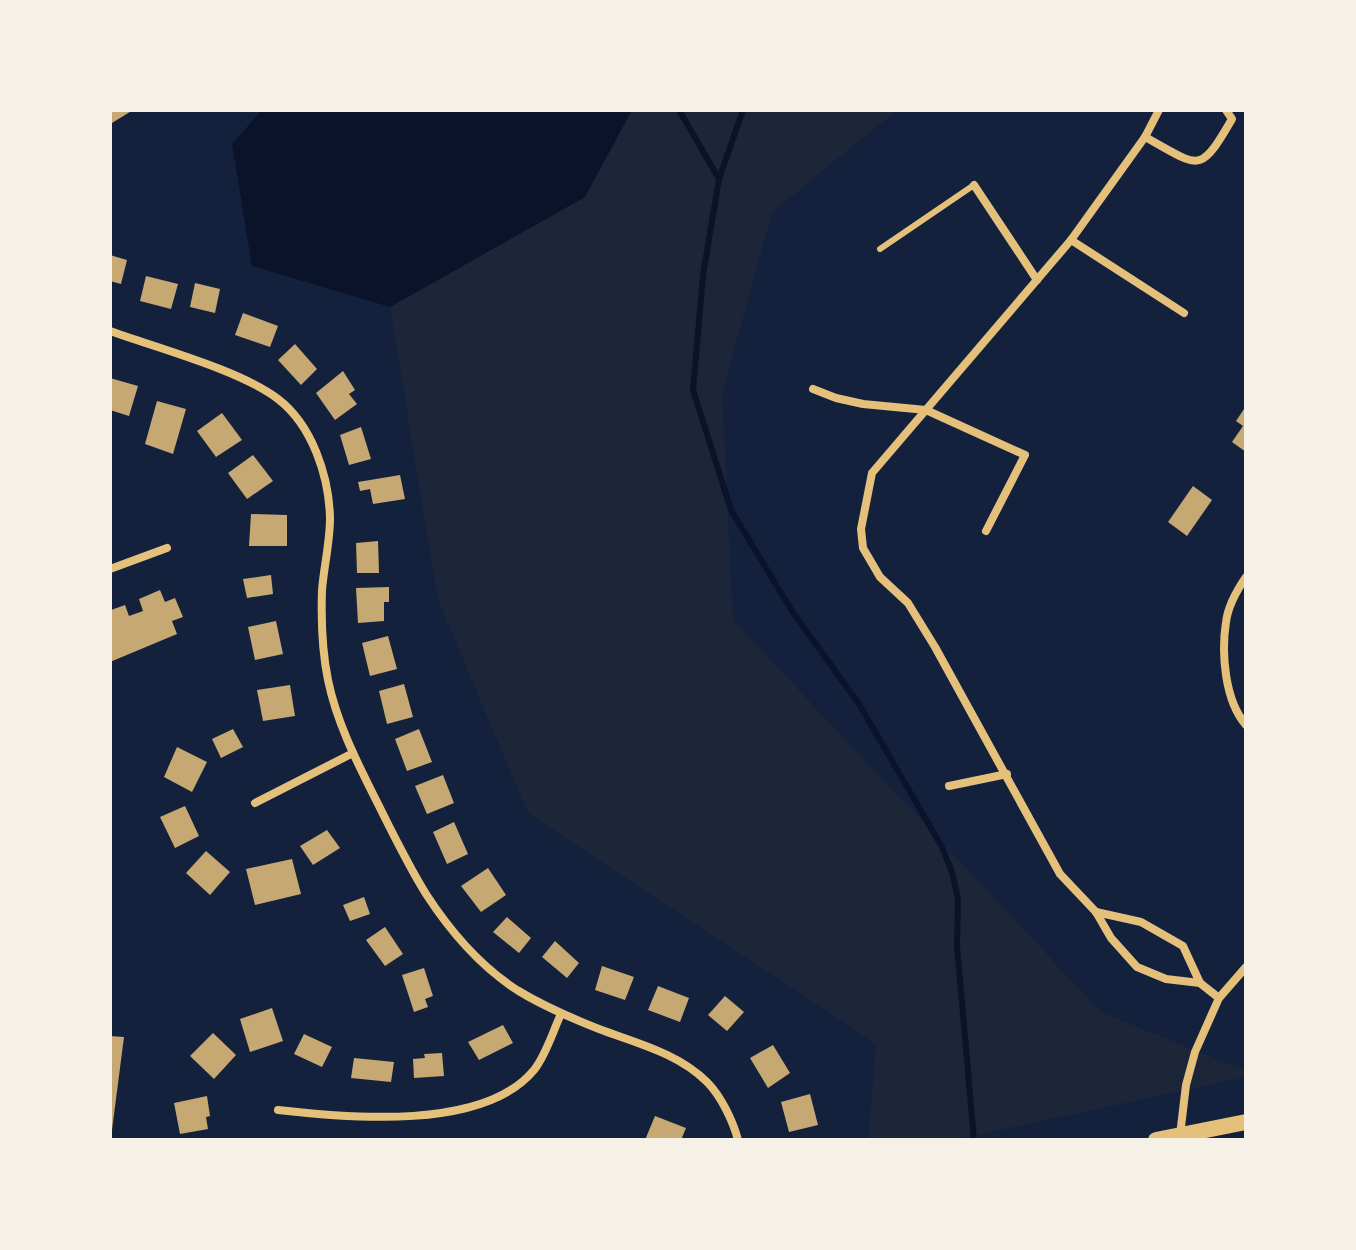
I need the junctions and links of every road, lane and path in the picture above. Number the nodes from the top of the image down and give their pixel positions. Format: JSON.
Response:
{"nodes":[{"id":1,"x":1159,"y":110,"type":"edge"},
{"id":2,"x":1226,"y":110,"type":"edge"},
{"id":3,"x":1145,"y":137,"type":"junction"},
{"id":4,"x":974,"y":185,"type":"joint"},
{"id":5,"x":1071,"y":240,"type":"junction"},
{"id":6,"x":880,"y":249,"type":"dead end"},
{"id":7,"x":1037,"y":280,"type":"junction"},
{"id":8,"x":1184,"y":313,"type":"dead end"},
{"id":9,"x":110,"y":331,"type":"edge"},
{"id":10,"x":813,"y":389,"type":"dead end"},
{"id":11,"x":926,"y":410,"type":"junction"},
{"id":12,"x":986,"y":531,"type":"dead end"},
{"id":13,"x":167,"y":548,"type":"dead end"},
{"id":14,"x":110,"y":569,"type":"edge"},
{"id":15,"x":1246,"y":577,"type":"edge"},
{"id":16,"x":1246,"y":725,"type":"edge"},
{"id":17,"x":353,"y":753,"type":"junction"},
{"id":18,"x":1007,"y":774,"type":"junction"},
{"id":19,"x":949,"y":786,"type":"dead end"},
{"id":20,"x":255,"y":803,"type":"dead end"},
{"id":21,"x":1096,"y":912,"type":"junction"},
{"id":22,"x":1246,"y":967,"type":"edge"},
{"id":23,"x":1200,"y":983,"type":"junction"},
{"id":24,"x":1219,"y":998,"type":"junction"},
{"id":25,"x":561,"y":1014,"type":"junction"},
{"id":26,"x":278,"y":1110,"type":"dead end"},
{"id":27,"x":1246,"y":1122,"type":"edge"},
{"id":28,"x":1180,"y":1135,"type":"junction"},
{"id":29,"x":738,"y":1140,"type":"edge"},
{"id":30,"x":1156,"y":1140,"type":"edge"}],
"edges":[{"from":1,"to":3,"type":"street"},
{"from":2,"to":3,"type":"street"},
{"from":3,"to":5,"type":"street"},
{"from":4,"to":6,"type":"lane"},
{"from":4,"to":7,"type":"street"},
{"from":5,"to":7,"type":"street"},
{"from":5,"to":8,"type":"street"},
{"from":7,"to":11,"type":"street"},
{"from":9,"to":17,"type":"street"},
{"from":10,"to":11,"type":"street"},
{"from":11,"to":12,"type":"street"},
{"from":11,"to":18,"type":"street"},
{"from":13,"to":14,"type":"street"},
{"from":15,"to":16,"type":"street"},
{"from":17,"to":20,"type":"street"},
{"from":17,"to":25,"type":"street"},
{"from":18,"to":19,"type":"street"},
{"from":18,"to":21,"type":"street"},
{"from":21,"to":23,"type":"street"},
{"from":21,"to":23,"type":"street"},
{"from":22,"to":24,"type":"street"},
{"from":23,"to":24,"type":"street"},
{"from":24,"to":28,"type":"street"},
{"from":25,"to":26,"type":"street"},
{"from":25,"to":29,"type":"street"},
{"from":27,"to":28,"type":"main road"},
{"from":28,"to":30,"type":"main road"}]}
